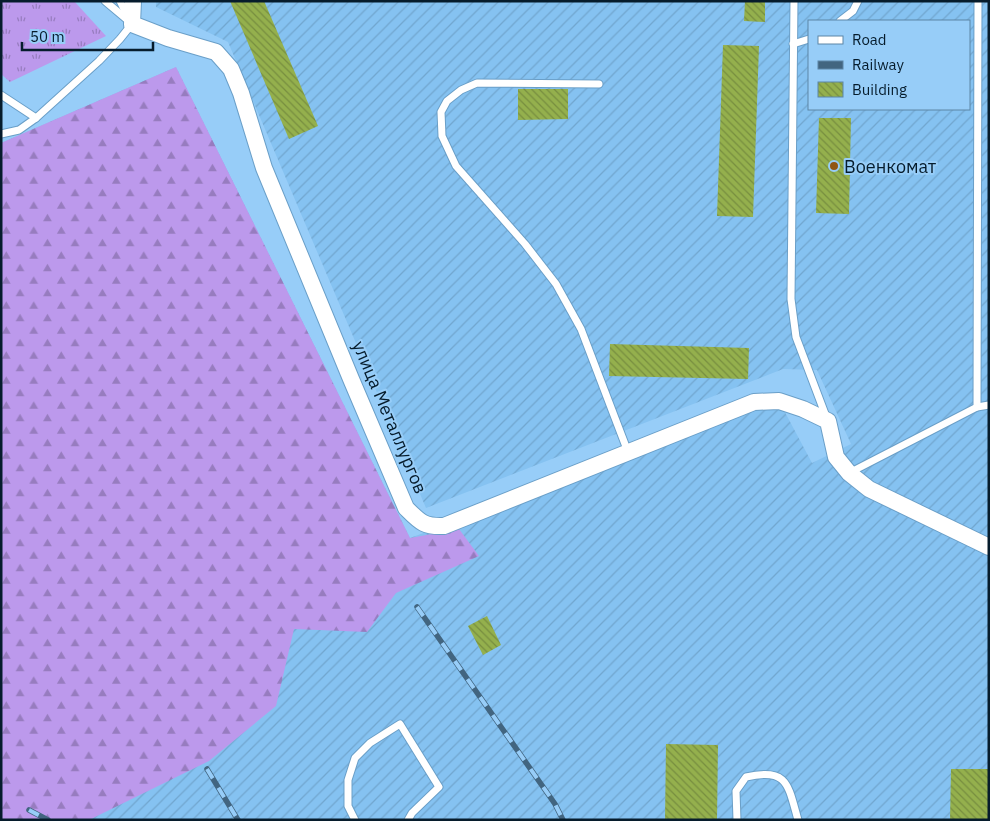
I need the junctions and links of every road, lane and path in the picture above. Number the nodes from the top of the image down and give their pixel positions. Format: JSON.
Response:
{"nodes":[{"id":1,"x":105,"y":1,"type":"edge"},
{"id":2,"x":120,"y":1,"type":"edge"},
{"id":3,"x":133,"y":1,"type":"edge"},
{"id":4,"x":794,"y":1,"type":"edge"},
{"id":5,"x":858,"y":1,"type":"edge"},
{"id":6,"x":978,"y":1,"type":"edge"},
{"id":7,"x":841,"y":20,"type":"edge"},
{"id":8,"x":132,"y":24,"type":"junction"},
{"id":9,"x":808,"y":39,"type":"edge"},
{"id":10,"x":793,"y":44,"type":"junction"},
{"id":11,"x":599,"y":84,"type":"dead end"},
{"id":12,"x":1,"y":95,"type":"edge"},
{"id":13,"x":36,"y":118,"type":"junction"},
{"id":14,"x":1,"y":134,"type":"edge"},
{"id":15,"x":989,"y":405,"type":"edge"},
{"id":16,"x":977,"y":406,"type":"junction"},
{"id":17,"x":828,"y":421,"type":"junction"},
{"id":18,"x":628,"y":453,"type":"junction"},
{"id":19,"x":849,"y":473,"type":"junction"},
{"id":20,"x":989,"y":547,"type":"edge"},
{"id":21,"x":355,"y":820,"type":"edge"},
{"id":22,"x":408,"y":820,"type":"edge"},
{"id":23,"x":736,"y":820,"type":"edge"},
{"id":24,"x":798,"y":820,"type":"edge"}],
"edges":[{"from":1,"to":8,"type":"lane"},
{"from":2,"to":8,"type":"lane"},
{"from":3,"to":8,"type":"street"},
{"from":4,"to":10,"type":"lane"},
{"from":5,"to":7,"type":"lane"},
{"from":6,"to":16,"type":"lane"},
{"from":8,"to":13,"type":"lane"},
{"from":8,"to":18,"type":"street","name":"улица Металлургов"},
{"from":9,"to":10,"type":"lane"},
{"from":10,"to":17,"type":"lane"},
{"from":11,"to":18,"type":"lane"},
{"from":12,"to":13,"type":"lane"},
{"from":13,"to":14,"type":"lane"},
{"from":15,"to":16,"type":"lane"},
{"from":16,"to":19,"type":"lane"},
{"from":17,"to":18,"type":"street","name":"улица Металлургов"},
{"from":17,"to":19,"type":"street"},
{"from":19,"to":20,"type":"street"},
{"from":21,"to":22,"type":"lane"},
{"from":23,"to":24,"type":"lane"}]}
